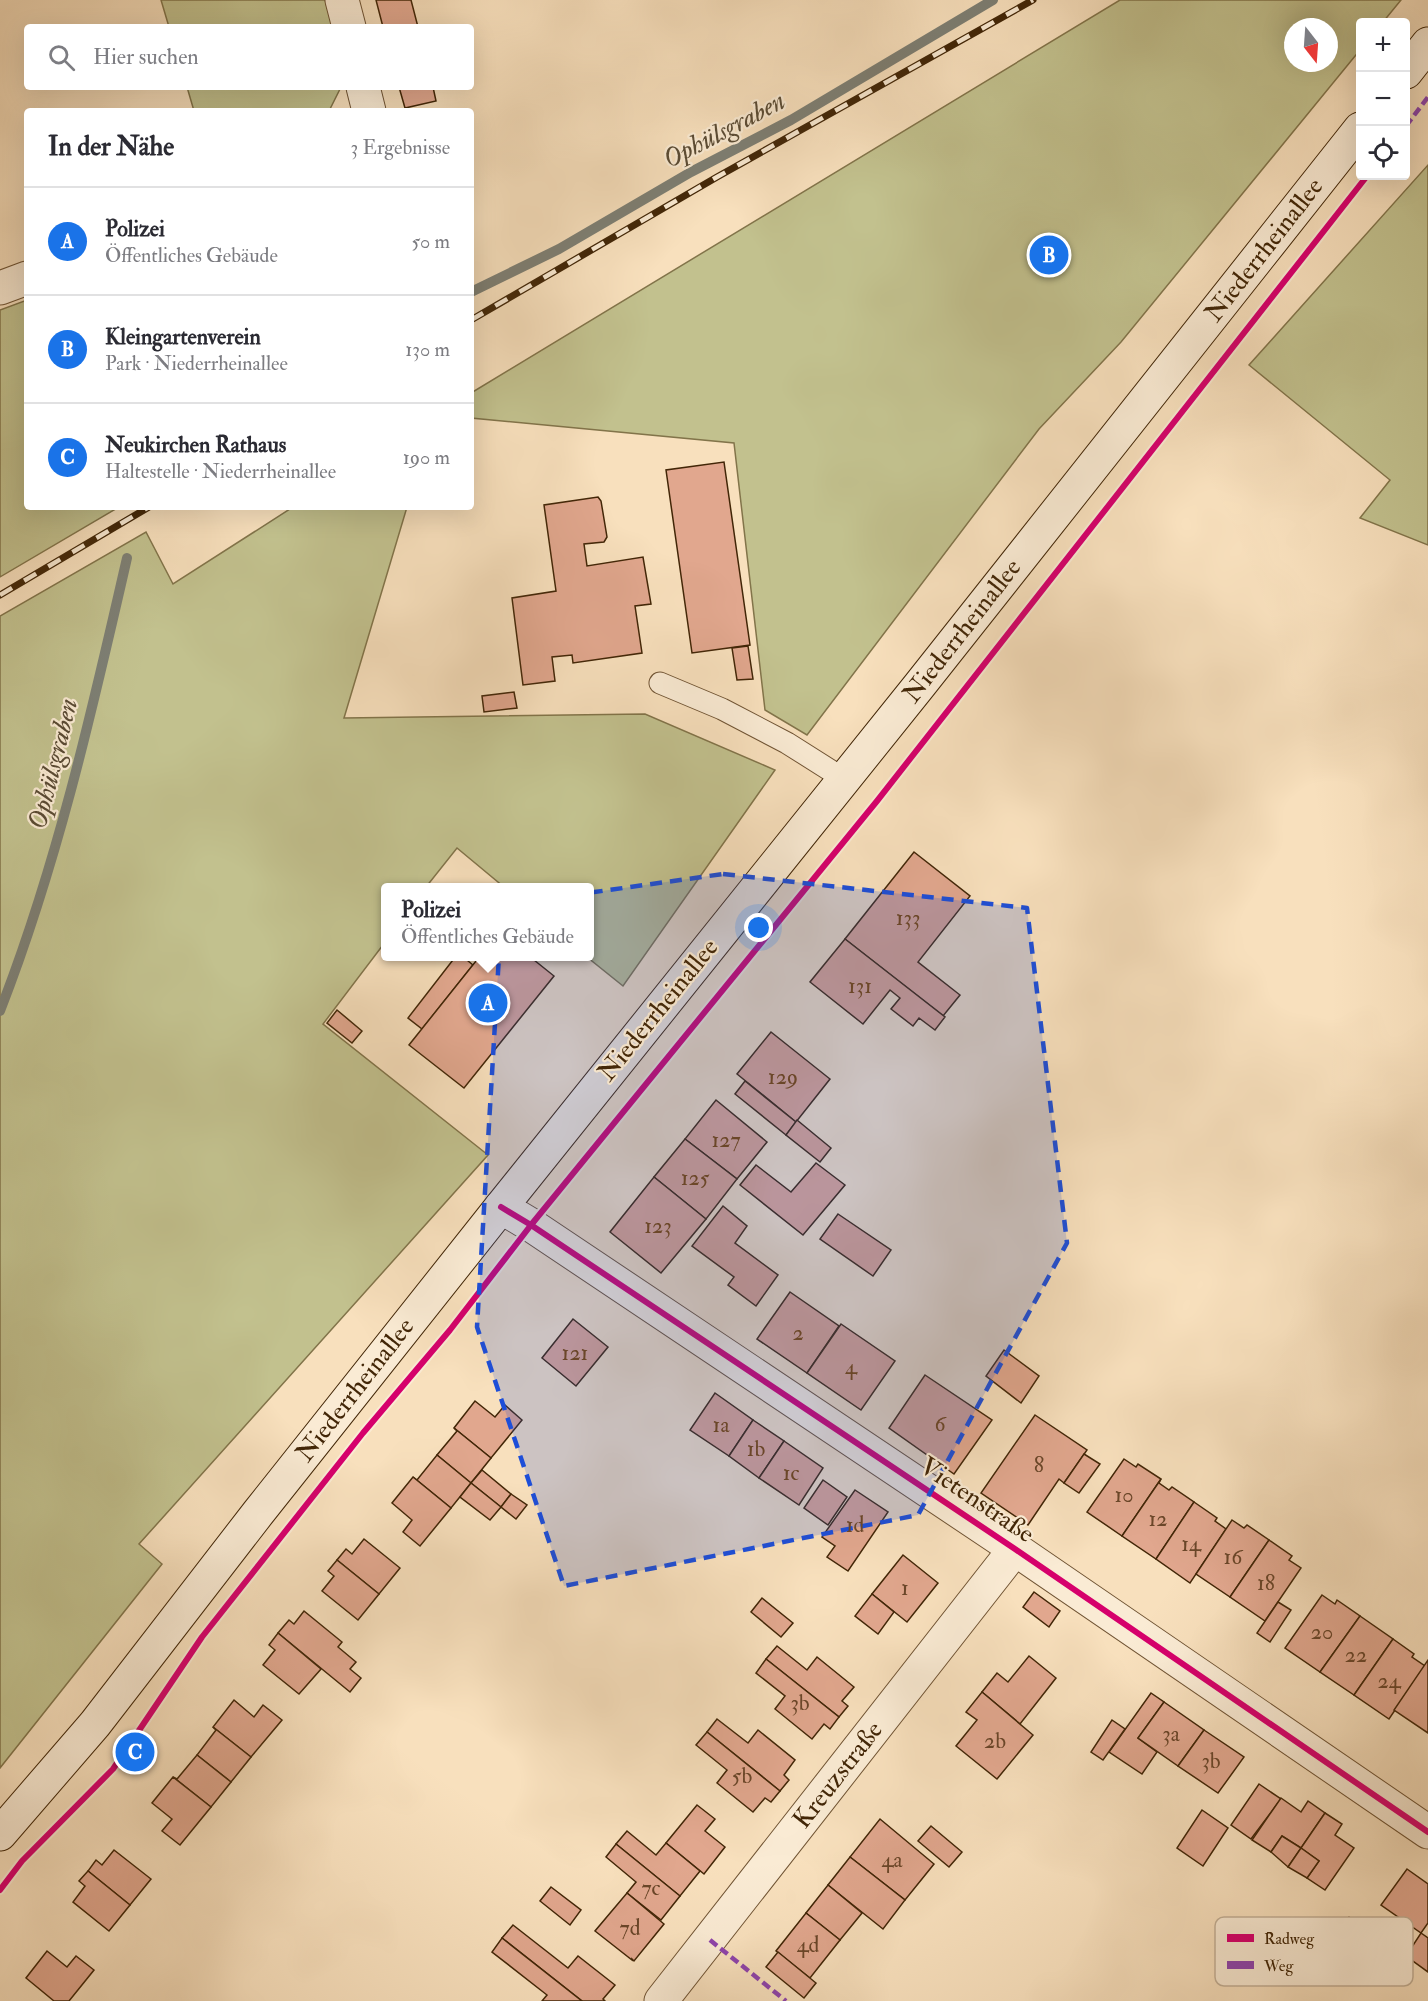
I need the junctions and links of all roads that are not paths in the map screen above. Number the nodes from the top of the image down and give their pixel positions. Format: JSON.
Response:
{"nodes":[{"id":1,"x":342,"y":0,"type":"edge"},
{"id":2,"x":348,"y":24,"type":"edge"},
{"id":3,"x":1428,"y":44,"type":"edge"},
{"id":4,"x":1410,"y":67,"type":"edge"},
{"id":5,"x":364,"y":90,"type":"edge"},
{"id":6,"x":368,"y":108,"type":"edge"},
{"id":7,"x":1356,"y":134,"type":"edge"},
{"id":8,"x":24,"y":279,"type":"edge"},
{"id":9,"x":0,"y":288,"type":"edge"},
{"id":10,"x":660,"y":683,"type":"dead end"},
{"id":11,"x":844,"y":779,"type":"junction"},
{"id":12,"x":501,"y":1207,"type":"junction"},
{"id":13,"x":1015,"y":1549,"type":"junction"},
{"id":14,"x":1428,"y":1832,"type":"edge"},
{"id":15,"x":0,"y":1834,"type":"edge"},
{"id":16,"x":661,"y":2001,"type":"edge"}],
"edges":[{"from":1,"to":2,"type":"main road"},
{"from":3,"to":4,"type":"main road"},
{"from":5,"to":6,"type":"main road"},
{"from":7,"to":11,"type":"main road","name":"Niederrheinallee"},
{"from":8,"to":9,"type":"main road"},
{"from":10,"to":11,"type":"lane"},
{"from":11,"to":12,"type":"main road","name":"Niederrheinallee"},
{"from":12,"to":13,"type":"main road","name":"Vietenstraße"},
{"from":12,"to":15,"type":"main road","name":"Niederrheinallee"},
{"from":13,"to":14,"type":"main road","name":"Vietenstraße"},
{"from":13,"to":16,"type":"main road","name":"Kreuzstraße"}]}
